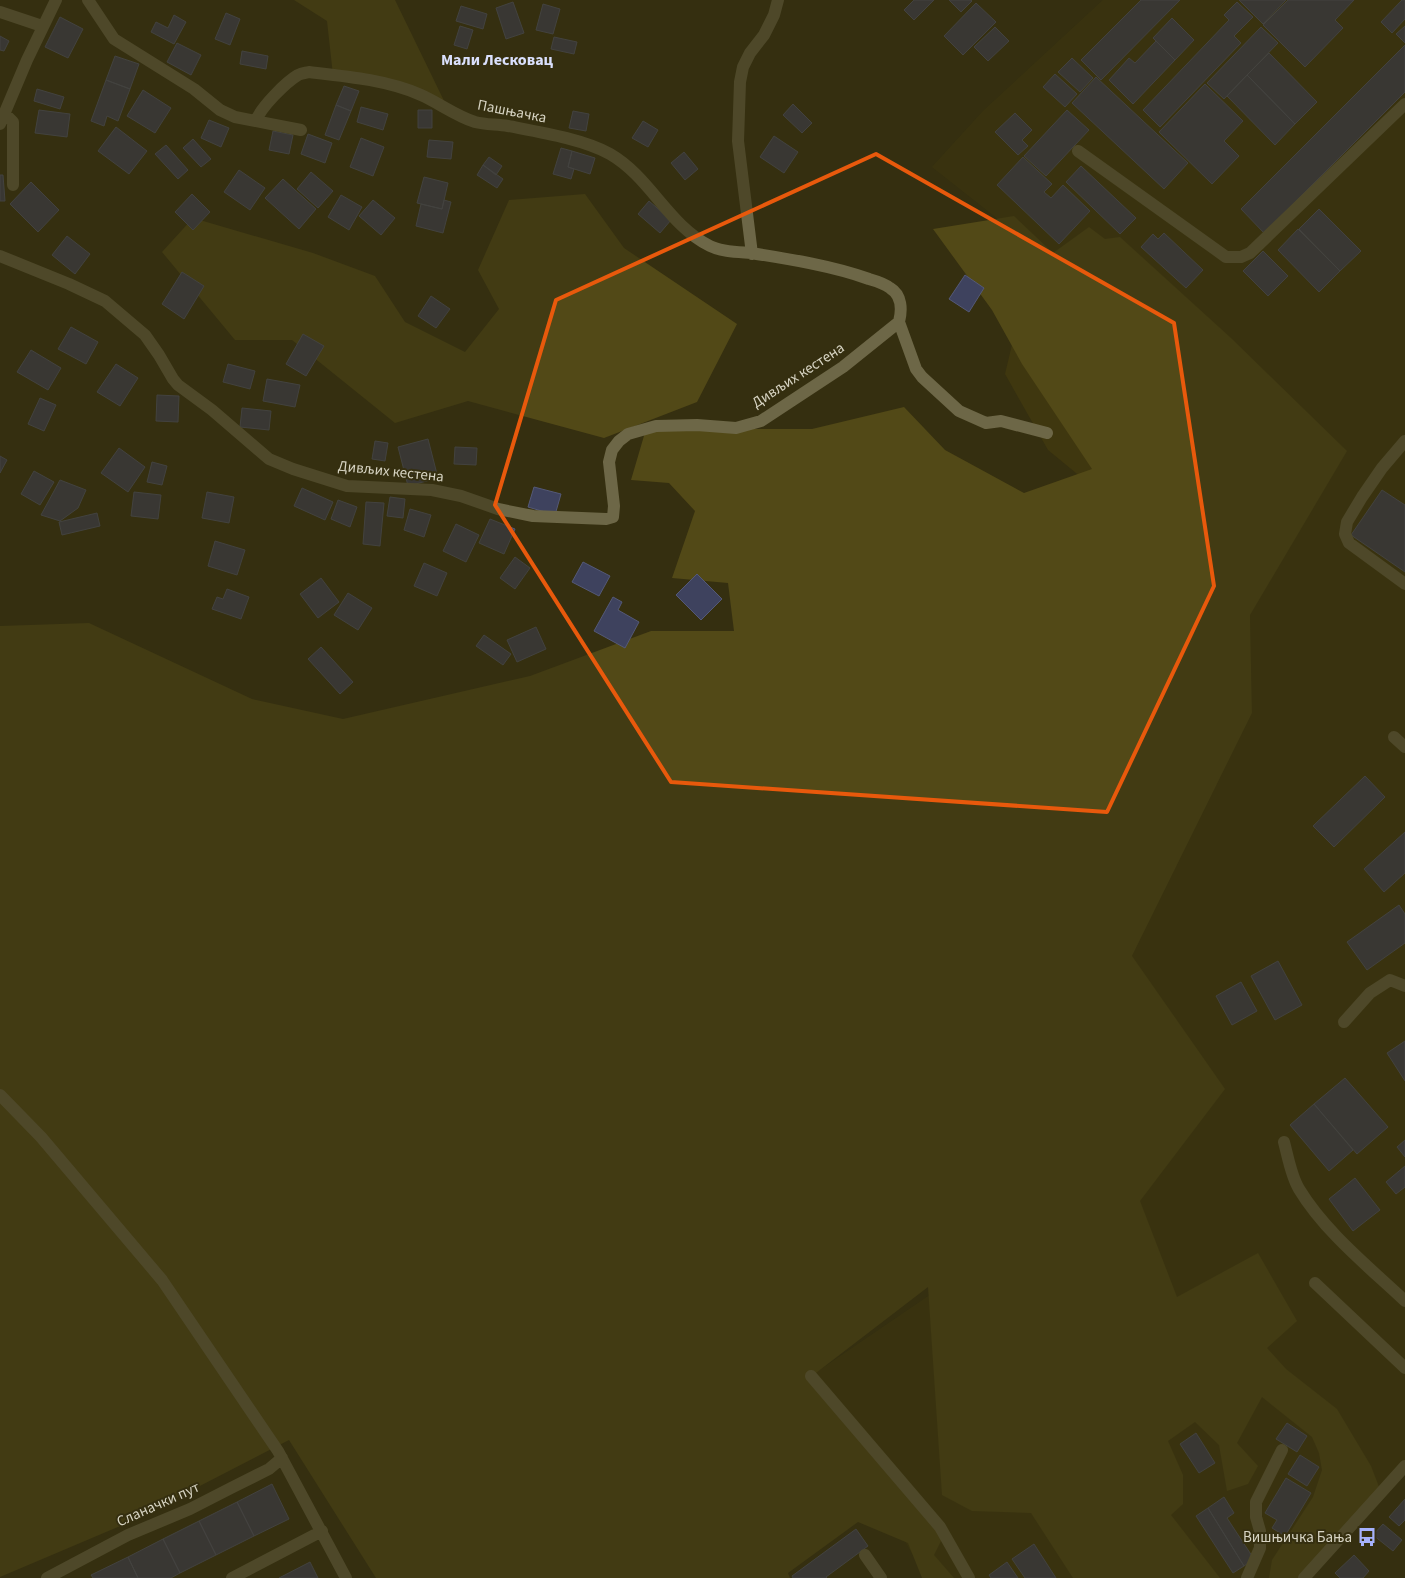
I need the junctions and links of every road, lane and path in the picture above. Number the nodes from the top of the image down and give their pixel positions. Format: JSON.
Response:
{"nodes":[{"id":1,"x":56,"y":0,"type":"edge"},
{"id":2,"x":88,"y":0,"type":"edge"},
{"id":3,"x":778,"y":0,"type":"edge"},
{"id":4,"x":0,"y":12,"type":"edge"},
{"id":5,"x":42,"y":26,"type":"junction"},
{"id":6,"x":1405,"y":104,"type":"edge"},
{"id":7,"x":3,"y":111,"type":"edge"},
{"id":8,"x":256,"y":121,"type":"junction"},
{"id":9,"x":301,"y":130,"type":"dead end"},
{"id":10,"x":1078,"y":152,"type":"dead end"},
{"id":11,"x":14,"y":185,"type":"dead end"},
{"id":12,"x":752,"y":254,"type":"junction"},
{"id":13,"x":0,"y":256,"type":"edge"},
{"id":14,"x":899,"y":322,"type":"junction"},
{"id":15,"x":1047,"y":433,"type":"dead end"},
{"id":16,"x":1405,"y":441,"type":"edge"},
{"id":17,"x":1405,"y":584,"type":"edge"},
{"id":18,"x":1394,"y":737,"type":"dead end"},
{"id":19,"x":1405,"y":747,"type":"edge"},
{"id":20,"x":1405,"y":986,"type":"edge"},
{"id":21,"x":1344,"y":1022,"type":"dead end"},
{"id":22,"x":0,"y":1095,"type":"edge"},
{"id":23,"x":1284,"y":1142,"type":"dead end"},
{"id":24,"x":1315,"y":1283,"type":"dead end"},
{"id":25,"x":1405,"y":1301,"type":"edge"},
{"id":26,"x":1405,"y":1368,"type":"edge"},
{"id":27,"x":812,"y":1376,"type":"dead end"},
{"id":28,"x":1282,"y":1450,"type":"dead end"},
{"id":29,"x":280,"y":1454,"type":"junction"},
{"id":30,"x":1404,"y":1470,"type":"edge"},
{"id":31,"x":322,"y":1531,"type":"junction"},
{"id":32,"x":865,"y":1554,"type":"dead end"},
{"id":33,"x":1309,"y":1577,"type":"edge"},
{"id":34,"x":47,"y":1578,"type":"edge"},
{"id":35,"x":232,"y":1578,"type":"edge"},
{"id":36,"x":346,"y":1578,"type":"edge"},
{"id":37,"x":881,"y":1578,"type":"edge"},
{"id":38,"x":969,"y":1578,"type":"edge"},
{"id":39,"x":1247,"y":1578,"type":"edge"}],
"edges":[{"from":1,"to":5,"type":"street"},
{"from":2,"to":8,"type":"street"},
{"from":3,"to":12,"type":"street"},
{"from":4,"to":5,"type":"street"},
{"from":5,"to":7,"type":"street"},
{"from":6,"to":10,"type":"street"},
{"from":7,"to":11,"type":"street"},
{"from":8,"to":9,"type":"street"},
{"from":8,"to":12,"type":"street","name":"Пашњачка"},
{"from":12,"to":14,"type":"street"},
{"from":13,"to":14,"type":"street","name":"Дивљих кестена"},
{"from":14,"to":15,"type":"street"},
{"from":16,"to":17,"type":"street"},
{"from":18,"to":19,"type":"street"},
{"from":20,"to":21,"type":"street"},
{"from":22,"to":29,"type":"street"},
{"from":23,"to":25,"type":"street"},
{"from":24,"to":26,"type":"street"},
{"from":27,"to":38,"type":"street"},
{"from":28,"to":39,"type":"street"},
{"from":29,"to":31,"type":"street"},
{"from":29,"to":34,"type":"street","name":"Сланачки пут"},
{"from":30,"to":33,"type":"street"},
{"from":31,"to":35,"type":"street"},
{"from":31,"to":36,"type":"street"},
{"from":32,"to":37,"type":"street"}]}
